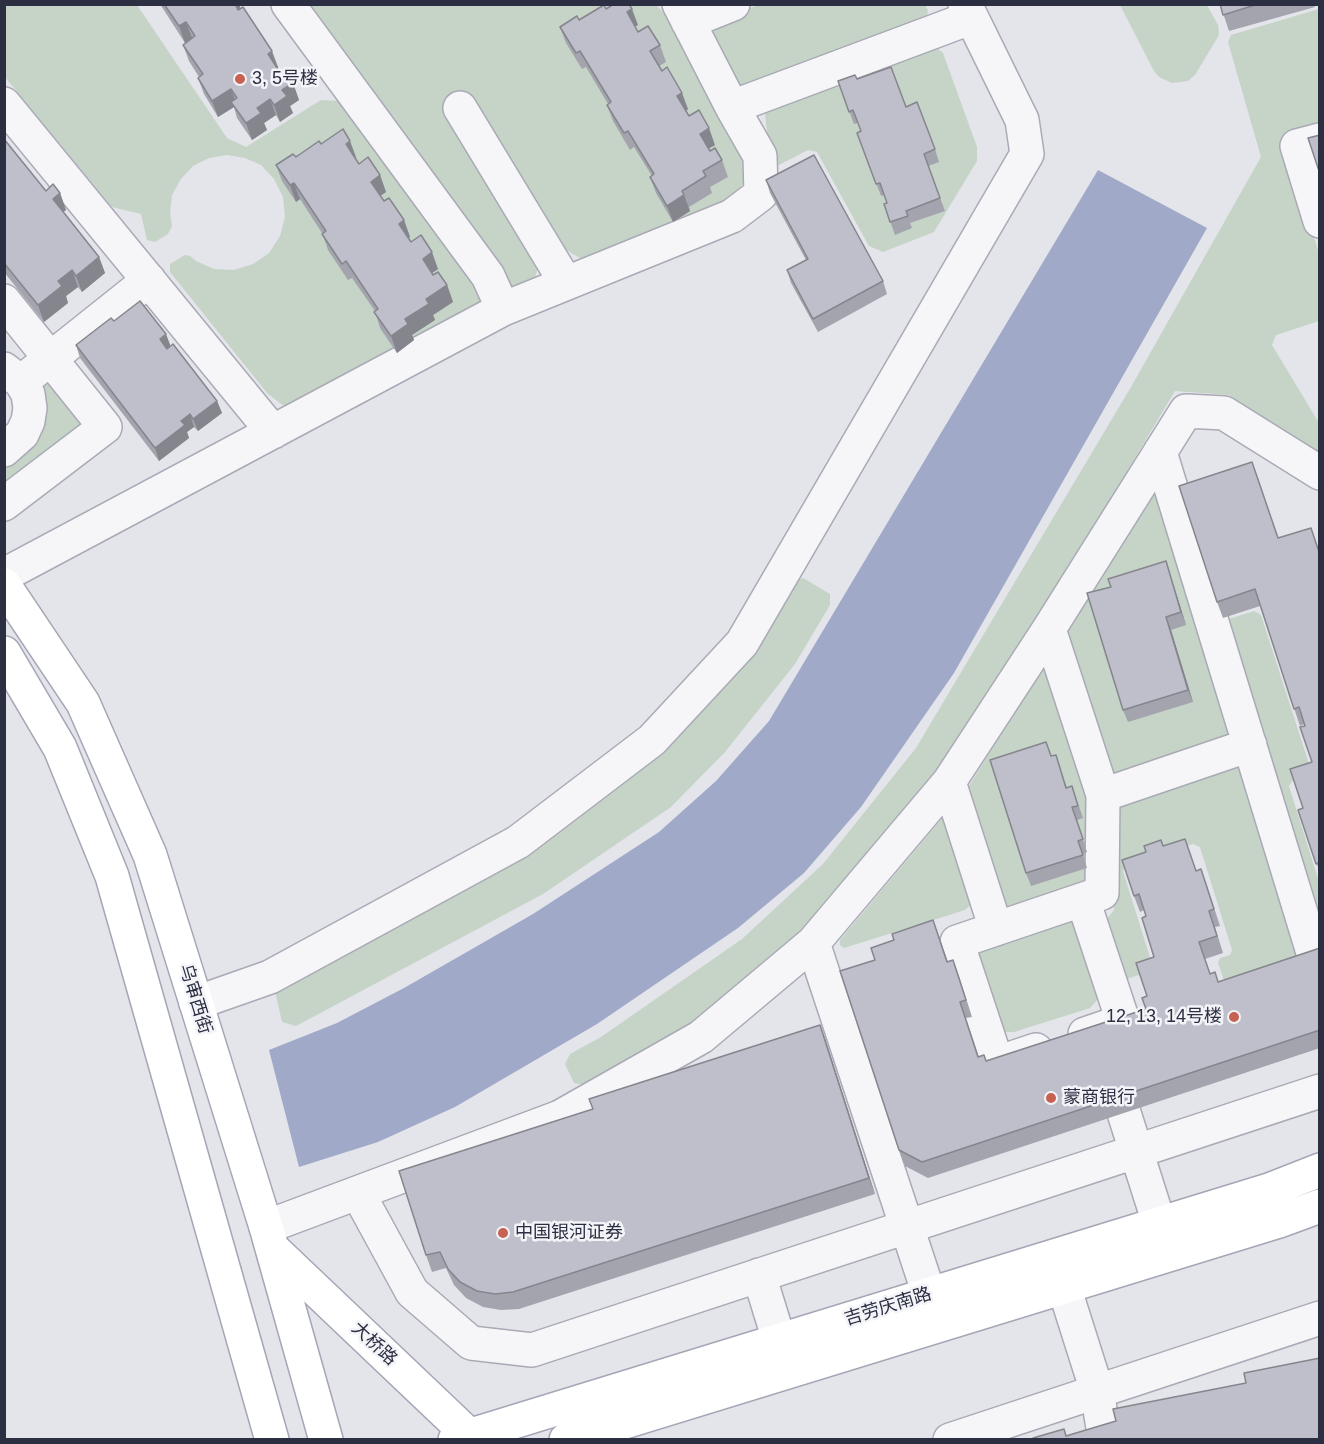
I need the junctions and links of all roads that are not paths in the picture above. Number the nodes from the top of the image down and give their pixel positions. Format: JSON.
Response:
{"nodes":[{"id":1,"x":288,"y":4,"type":"edge"},
{"id":2,"x":733,"y":4,"type":"edge"},
{"id":3,"x":968,"y":11,"type":"edge"},
{"id":4,"x":684,"y":13,"type":"edge"},
{"id":5,"x":4,"y":104,"type":"edge"},
{"id":6,"x":732,"y":107,"type":"junction"},
{"id":7,"x":460,"y":108,"type":"dead end"},
{"id":8,"x":1320,"y":140,"type":"edge"},
{"id":9,"x":1320,"y":221,"type":"edge"},
{"id":10,"x":149,"y":280,"type":"junction"},
{"id":11,"x":566,"y":283,"type":"junction"},
{"id":12,"x":4,"y":301,"type":"edge"},
{"id":13,"x":503,"y":309,"type":"junction"},
{"id":14,"x":50,"y":359,"type":"junction"},
{"id":15,"x":13,"y":376,"type":"edge"},
{"id":16,"x":273,"y":432,"type":"junction"},
{"id":17,"x":4,"y":450,"type":"edge"},
{"id":18,"x":1160,"y":452,"type":"junction"},
{"id":19,"x":1314,"y":470,"type":"edge"},
{"id":20,"x":1320,"y":500,"type":"edge"},
{"id":21,"x":4,"y":504,"type":"edge"},
{"id":22,"x":4,"y":575,"type":"edge"},
{"id":23,"x":4,"y":585,"type":"edge"},
{"id":24,"x":1049,"y":629,"type":"junction"},
{"id":25,"x":4,"y":653,"type":"edge"},
{"id":26,"x":1250,"y":745,"type":"junction"},
{"id":27,"x":949,"y":782,"type":"junction"},
{"id":28,"x":1103,"y":795,"type":"junction"},
{"id":29,"x":1083,"y":900,"type":"junction"},
{"id":30,"x":996,"y":929,"type":"junction"},
{"id":31,"x":813,"y":943,"type":"junction"},
{"id":32,"x":1316,"y":959,"type":"edge"},
{"id":33,"x":196,"y":1002,"type":"junction"},
{"id":34,"x":1320,"y":1091,"type":"edge"},
{"id":35,"x":1124,"y":1113,"type":"edge"},
{"id":36,"x":1136,"y":1151,"type":"junction"},
{"id":37,"x":1320,"y":1170,"type":"edge"},
{"id":38,"x":358,"y":1193,"type":"junction"},
{"id":39,"x":1320,"y":1206,"type":"edge"},
{"id":40,"x":1159,"y":1223,"type":"junction"},
{"id":41,"x":907,"y":1226,"type":"junction"},
{"id":42,"x":269,"y":1238,"type":"junction"},
{"id":43,"x":759,"y":1275,"type":"junction"},
{"id":44,"x":1064,"y":1287,"type":"junction"},
{"id":45,"x":929,"y":1294,"type":"junction"},
{"id":46,"x":1320,"y":1318,"type":"edge"},
{"id":47,"x":779,"y":1340,"type":"junction"},
{"id":48,"x":1097,"y":1391,"type":"junction"},
{"id":49,"x":466,"y":1438,"type":"edge"},
{"id":50,"x":272,"y":1440,"type":"edge"},
{"id":51,"x":326,"y":1440,"type":"edge"},
{"id":52,"x":566,"y":1440,"type":"edge"},
{"id":53,"x":950,"y":1440,"type":"edge"},
{"id":54,"x":1105,"y":1440,"type":"edge"}],
"edges":[{"from":1,"to":13,"type":"lane"},
{"from":2,"to":4,"type":"lane"},
{"from":3,"to":6,"type":"lane"},
{"from":3,"to":33,"type":"lane"},
{"from":4,"to":6,"type":"lane"},
{"from":5,"to":10,"type":"lane"},
{"from":6,"to":11,"type":"lane"},
{"from":7,"to":11,"type":"lane"},
{"from":8,"to":9,"type":"lane"},
{"from":10,"to":14,"type":"lane"},
{"from":10,"to":16,"type":"lane"},
{"from":11,"to":13,"type":"lane"},
{"from":12,"to":14,"type":"lane"},
{"from":13,"to":16,"type":"lane"},
{"from":14,"to":15,"type":"lane"},
{"from":14,"to":21,"type":"lane"},
{"from":15,"to":17,"type":"lane"},
{"from":16,"to":22,"type":"lane"},
{"from":18,"to":19,"type":"lane"},
{"from":18,"to":24,"type":"lane"},
{"from":18,"to":26,"type":"lane"},
{"from":19,"to":20,"type":"lane"},
{"from":23,"to":33,"type":"main road","name":"乌审西街"},
{"from":24,"to":27,"type":"lane"},
{"from":24,"to":28,"type":"lane"},
{"from":25,"to":50,"type":"main road"},
{"from":26,"to":28,"type":"lane"},
{"from":26,"to":32,"type":"lane"},
{"from":27,"to":30,"type":"lane"},
{"from":27,"to":31,"type":"lane"},
{"from":28,"to":29,"type":"lane"},
{"from":29,"to":30,"type":"lane"},
{"from":29,"to":30,"type":"lane"},
{"from":31,"to":38,"type":"lane"},
{"from":31,"to":41,"type":"lane"},
{"from":33,"to":42,"type":"main road","name":"乌审西街"},
{"from":34,"to":36,"type":"lane"},
{"from":35,"to":36,"type":"lane"},
{"from":36,"to":40,"type":"lane"},
{"from":36,"to":41,"type":"lane"},
{"from":37,"to":40,"type":"main road","name":"吉劳庆南路"},
{"from":38,"to":42,"type":"lane"},
{"from":38,"to":43,"type":"lane"},
{"from":39,"to":44,"type":"main road","name":"吉劳庆南路"},
{"from":40,"to":45,"type":"main road","name":"吉劳庆南路"},
{"from":41,"to":43,"type":"lane"},
{"from":41,"to":45,"type":"lane"},
{"from":42,"to":49,"type":"main road","name":"大桥路"},
{"from":42,"to":51,"type":"main road","name":"乌审西街"},
{"from":43,"to":47,"type":"lane"},
{"from":44,"to":48,"type":"lane"},
{"from":44,"to":52,"type":"main road","name":"吉劳庆南路"},
{"from":45,"to":47,"type":"main road","name":"吉劳庆南路"},
{"from":46,"to":48,"type":"lane"},
{"from":47,"to":49,"type":"main road","name":"吉劳庆南路"},
{"from":48,"to":53,"type":"lane"},
{"from":48,"to":54,"type":"lane"}]}
